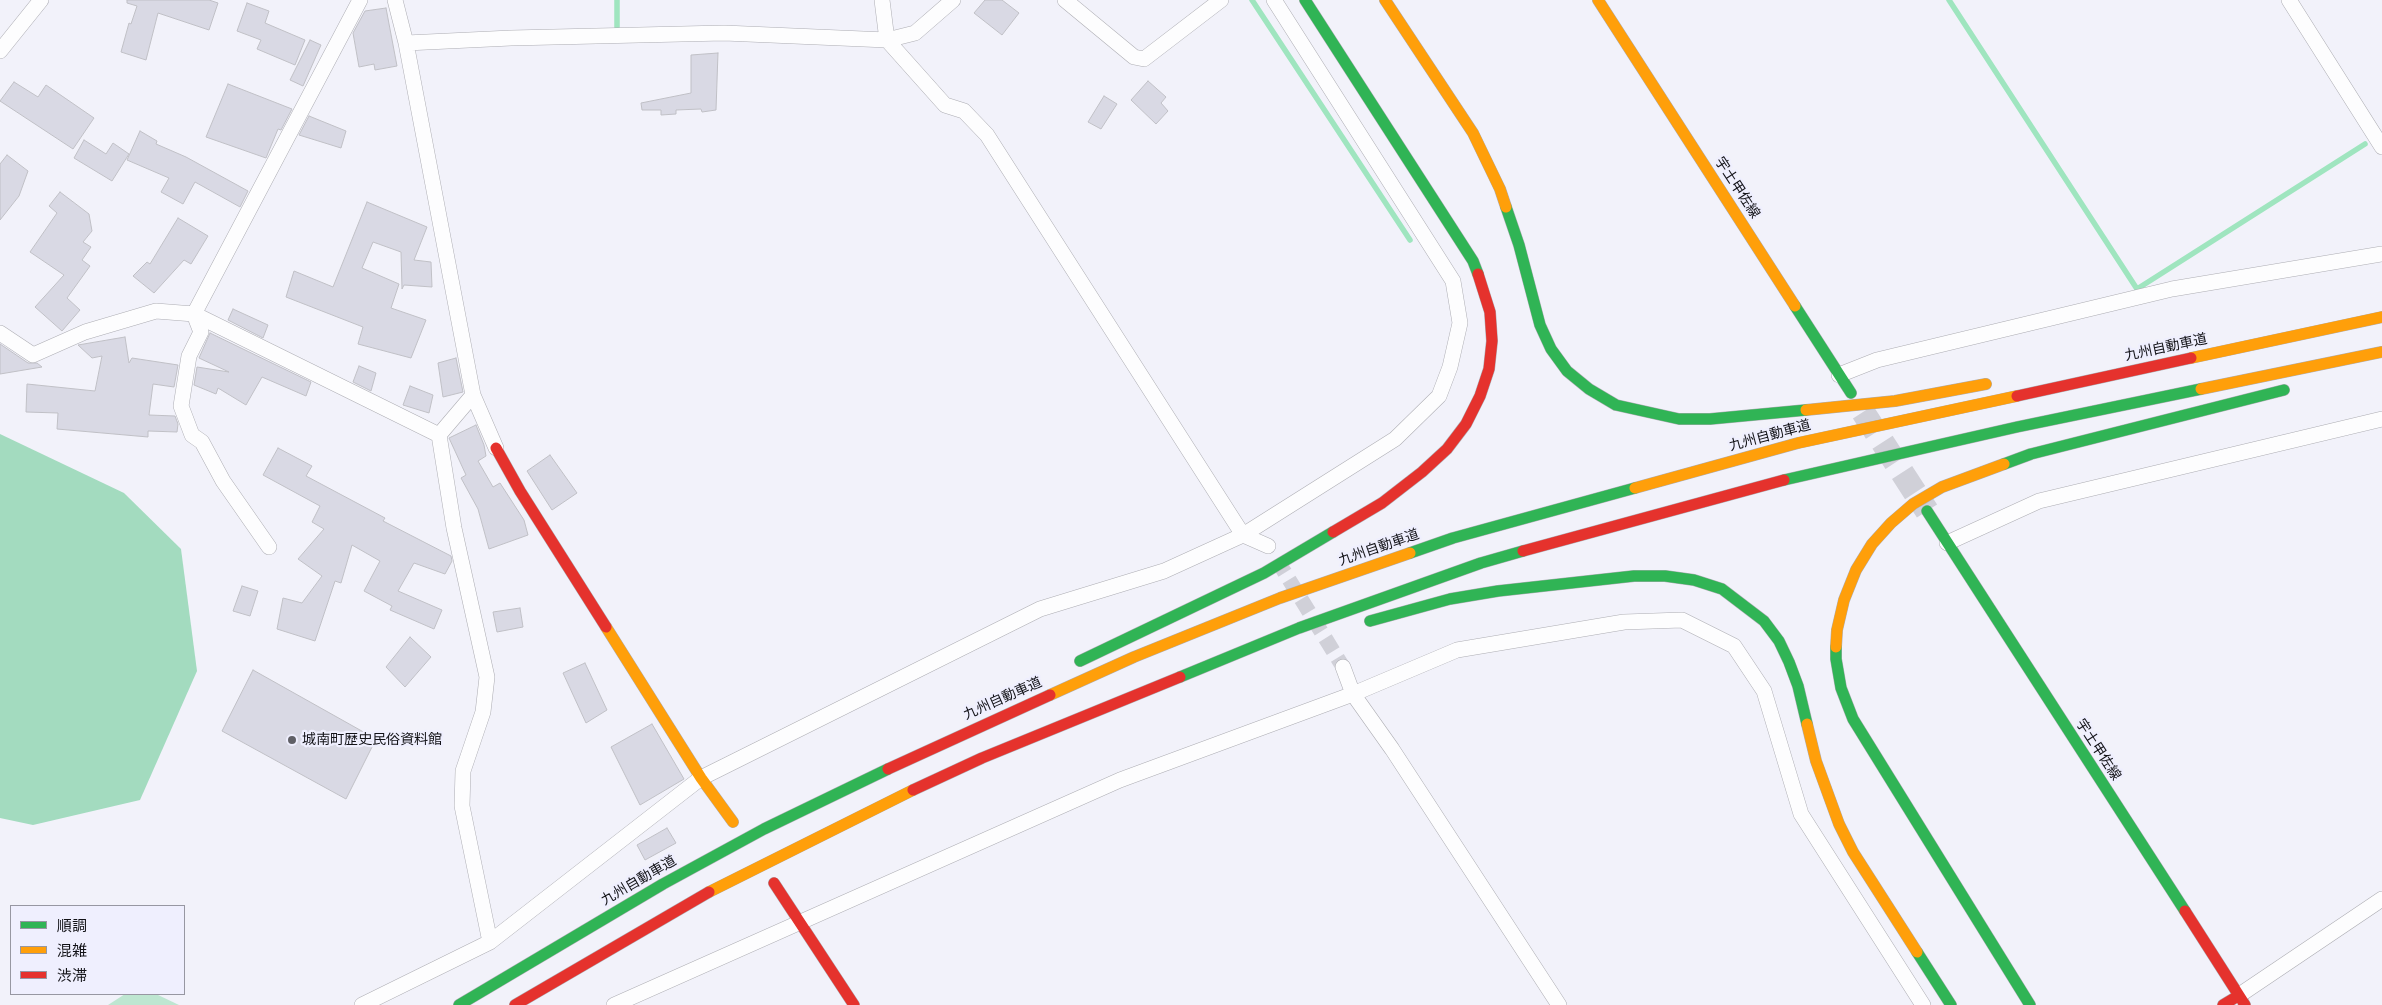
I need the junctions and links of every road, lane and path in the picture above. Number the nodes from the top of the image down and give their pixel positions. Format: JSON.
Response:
{"nodes":[{"id":1,"x":41,"y":0,"type":"edge"},
{"id":2,"x":360,"y":0,"type":"edge"},
{"id":3,"x":395,"y":0,"type":"edge"},
{"id":4,"x":882,"y":0,"type":"edge"},
{"id":5,"x":953,"y":0,"type":"edge"},
{"id":6,"x":1065,"y":0,"type":"edge"},
{"id":7,"x":1221,"y":0,"type":"edge"},
{"id":8,"x":1274,"y":0,"type":"edge"},
{"id":9,"x":1305,"y":0,"type":"edge"},
{"id":10,"x":1385,"y":0,"type":"edge"},
{"id":11,"x":1598,"y":0,"type":"edge"},
{"id":12,"x":2289,"y":0,"type":"edge"},
{"id":13,"x":887,"y":40,"type":"junction"},
{"id":14,"x":406,"y":43,"type":"junction"},
{"id":15,"x":0,"y":51,"type":"edge"},
{"id":16,"x":2382,"y":147,"type":"edge"},
{"id":17,"x":2382,"y":254,"type":"edge"},
{"id":18,"x":194,"y":314,"type":"junction"},
{"id":19,"x":2382,"y":317,"type":"edge"},
{"id":20,"x":2333,"y":327,"type":"junction"},
{"id":21,"x":0,"y":332,"type":"edge"},
{"id":22,"x":2204,"y":343,"type":"dead end"},
{"id":23,"x":2382,"y":352,"type":"edge"},
{"id":24,"x":1839,"y":375,"type":"junction"},
{"id":25,"x":2001,"y":381,"type":"dead end"},
{"id":26,"x":2296,"y":387,"type":"dead end"},
{"id":27,"x":1851,"y":393,"type":"dead end"},
{"id":28,"x":473,"y":395,"type":"junction"},
{"id":29,"x":2382,"y":419,"type":"edge"},
{"id":30,"x":439,"y":435,"type":"junction"},
{"id":31,"x":496,"y":448,"type":"joint"},
{"id":32,"x":1927,"y":512,"type":"tunnel mouth"},
{"id":33,"x":1243,"y":535,"type":"junction"},
{"id":34,"x":1947,"y":543,"type":"junction"},
{"id":35,"x":1268,"y":546,"type":"tunnel mouth"},
{"id":36,"x":269,"y":547,"type":"dead end"},
{"id":37,"x":1357,"y":626,"type":"dead end"},
{"id":38,"x":1067,"y":667,"type":"dead end"},
{"id":39,"x":1343,"y":668,"type":"tunnel mouth"},
{"id":40,"x":1192,"y":685,"type":"dead end"},
{"id":41,"x":1353,"y":694,"type":"junction"},
{"id":42,"x":982,"y":758,"type":"junction"},
{"id":43,"x":701,"y":778,"type":"junction"},
{"id":44,"x":763,"y":814,"type":"dead end"},
{"id":45,"x":733,"y":822,"type":"dead end"},
{"id":46,"x":764,"y":829,"type":"junction"},
{"id":47,"x":774,"y":883,"type":"dead end"},
{"id":48,"x":2382,"y":899,"type":"edge"},
{"id":49,"x":801,"y":923,"type":"junction"},
{"id":50,"x":490,"y":942,"type":"junction"},
{"id":51,"x":2242,"y":1000,"type":"edge"},
{"id":52,"x":362,"y":1005,"type":"edge"},
{"id":53,"x":460,"y":1005,"type":"edge"},
{"id":54,"x":515,"y":1005,"type":"edge"},
{"id":55,"x":614,"y":1005,"type":"edge"},
{"id":56,"x":854,"y":1005,"type":"edge"},
{"id":57,"x":1559,"y":1005,"type":"edge"},
{"id":58,"x":1923,"y":1005,"type":"edge"},
{"id":59,"x":1951,"y":1005,"type":"edge"},
{"id":60,"x":2030,"y":1005,"type":"edge"},
{"id":61,"x":2223,"y":1005,"type":"edge"}],
"edges":[{"from":1,"to":15,"type":"street"},
{"from":2,"to":18,"type":"street"},
{"from":3,"to":14,"type":"street"},
{"from":4,"to":13,"type":"street"},
{"from":5,"to":13,"type":"street"},
{"from":6,"to":7,"type":"street"},
{"from":8,"to":33,"type":"street"},
{"from":9,"to":38,"type":"main road"},
{"from":10,"to":25,"type":"main road"},
{"from":11,"to":24,"type":"main road","name":"宇土甲佐線"},
{"from":12,"to":16,"type":"street"},
{"from":13,"to":14,"type":"street"},
{"from":13,"to":33,"type":"street"},
{"from":14,"to":28,"type":"street"},
{"from":17,"to":24,"type":"street"},
{"from":18,"to":21,"type":"street"},
{"from":18,"to":30,"type":"street"},
{"from":18,"to":36,"type":"street"},
{"from":19,"to":20,"type":"main road","name":"九州自動車道"},
{"from":20,"to":22,"type":"main road"},
{"from":20,"to":46,"type":"main road","name":"九州自動車道"},
{"from":23,"to":42,"type":"main road"},
{"from":24,"to":27,"type":"main road","name":"宇土甲佐線"},
{"from":26,"to":60,"type":"main road"},
{"from":28,"to":30,"type":"street"},
{"from":28,"to":31,"type":"street"},
{"from":29,"to":34,"type":"street"},
{"from":30,"to":50,"type":"street"},
{"from":31,"to":43,"type":"main road"},
{"from":32,"to":34,"type":"main road","name":"宇土甲佐線"},
{"from":33,"to":35,"type":"street"},
{"from":33,"to":43,"type":"street"},
{"from":34,"to":51,"type":"main road","name":"宇土甲佐線"},
{"from":37,"to":59,"type":"main road"},
{"from":39,"to":41,"type":"street"},
{"from":40,"to":42,"type":"main road"},
{"from":41,"to":49,"type":"street"},
{"from":41,"to":57,"type":"street"},
{"from":41,"to":58,"type":"street"},
{"from":42,"to":54,"type":"main road"},
{"from":43,"to":45,"type":"main road"},
{"from":43,"to":50,"type":"street"},
{"from":44,"to":46,"type":"main road"},
{"from":46,"to":53,"type":"main road","name":"九州自動車道"},
{"from":47,"to":49,"type":"main road"},
{"from":48,"to":51,"type":"street"},
{"from":49,"to":55,"type":"street"},
{"from":49,"to":56,"type":"main road"},
{"from":50,"to":52,"type":"street"},
{"from":51,"to":61,"type":"main road"}]}
